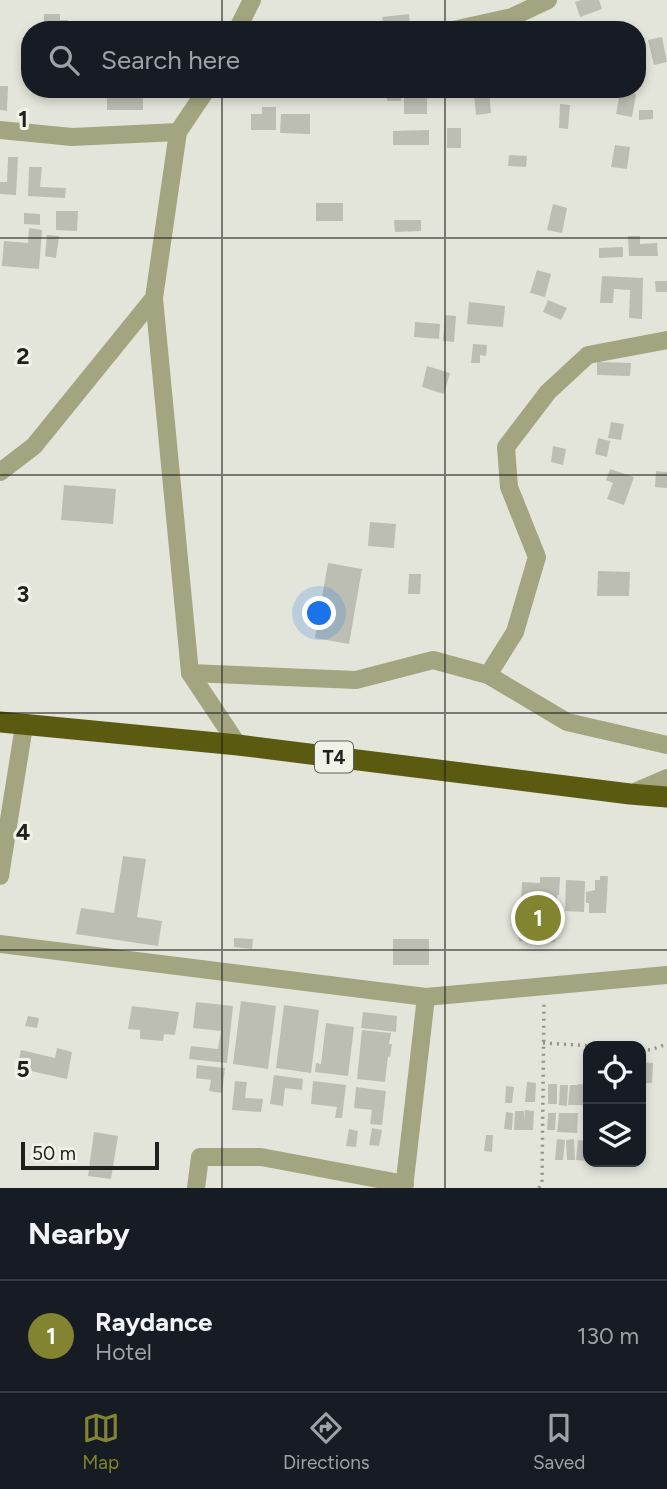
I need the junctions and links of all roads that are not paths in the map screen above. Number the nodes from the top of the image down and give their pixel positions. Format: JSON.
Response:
{"nodes":[{"id":1,"x":252,"y":0,"type":"edge"},
{"id":2,"x":548,"y":0,"type":"edge"},
{"id":3,"x":242,"y":21,"type":"edge"},
{"id":4,"x":494,"y":21,"type":"edge"},
{"id":5,"x":202,"y":98,"type":"edge"},
{"id":6,"x":0,"y":130,"type":"edge"},
{"id":7,"x":178,"y":132,"type":"junction"},
{"id":8,"x":154,"y":298,"type":"junction"},
{"id":9,"x":667,"y":341,"type":"edge"},
{"id":10,"x":0,"y":472,"type":"edge"},
{"id":11,"x":190,"y":673,"type":"junction"},
{"id":12,"x":488,"y":675,"type":"junction"},
{"id":13,"x":0,"y":722,"type":"edge"},
{"id":14,"x":24,"y":726,"type":"junction"},
{"id":15,"x":238,"y":745,"type":"junction"},
{"id":16,"x":667,"y":745,"type":"edge"},
{"id":17,"x":667,"y":778,"type":"edge"},
{"id":18,"x":630,"y":794,"type":"junction"},
{"id":19,"x":667,"y":797,"type":"edge"},
{"id":20,"x":0,"y":876,"type":"edge"},
{"id":21,"x":0,"y":944,"type":"edge"},
{"id":22,"x":667,"y":975,"type":"edge"},
{"id":23,"x":426,"y":997,"type":"junction"},
{"id":24,"x":405,"y":1186,"type":"edge"},
{"id":25,"x":196,"y":1188,"type":"edge"}],
"edges":[{"from":1,"to":3,"type":"street"},
{"from":2,"to":4,"type":"street"},
{"from":5,"to":7,"type":"street"},
{"from":6,"to":7,"type":"street"},
{"from":7,"to":8,"type":"street"},
{"from":8,"to":10,"type":"street"},
{"from":8,"to":11,"type":"street"},
{"from":9,"to":12,"type":"street"},
{"from":11,"to":12,"type":"street"},
{"from":11,"to":15,"type":"street"},
{"from":12,"to":16,"type":"street"},
{"from":13,"to":14,"type":"highway","number":"T4"},
{"from":14,"to":15,"type":"highway","number":"T4"},
{"from":14,"to":20,"type":"street"},
{"from":15,"to":18,"type":"highway","number":"T4"},
{"from":17,"to":18,"type":"street"},
{"from":18,"to":19,"type":"highway","number":"T4"},
{"from":21,"to":23,"type":"street"},
{"from":22,"to":23,"type":"street"},
{"from":23,"to":24,"type":"street"},
{"from":24,"to":25,"type":"street"}]}
